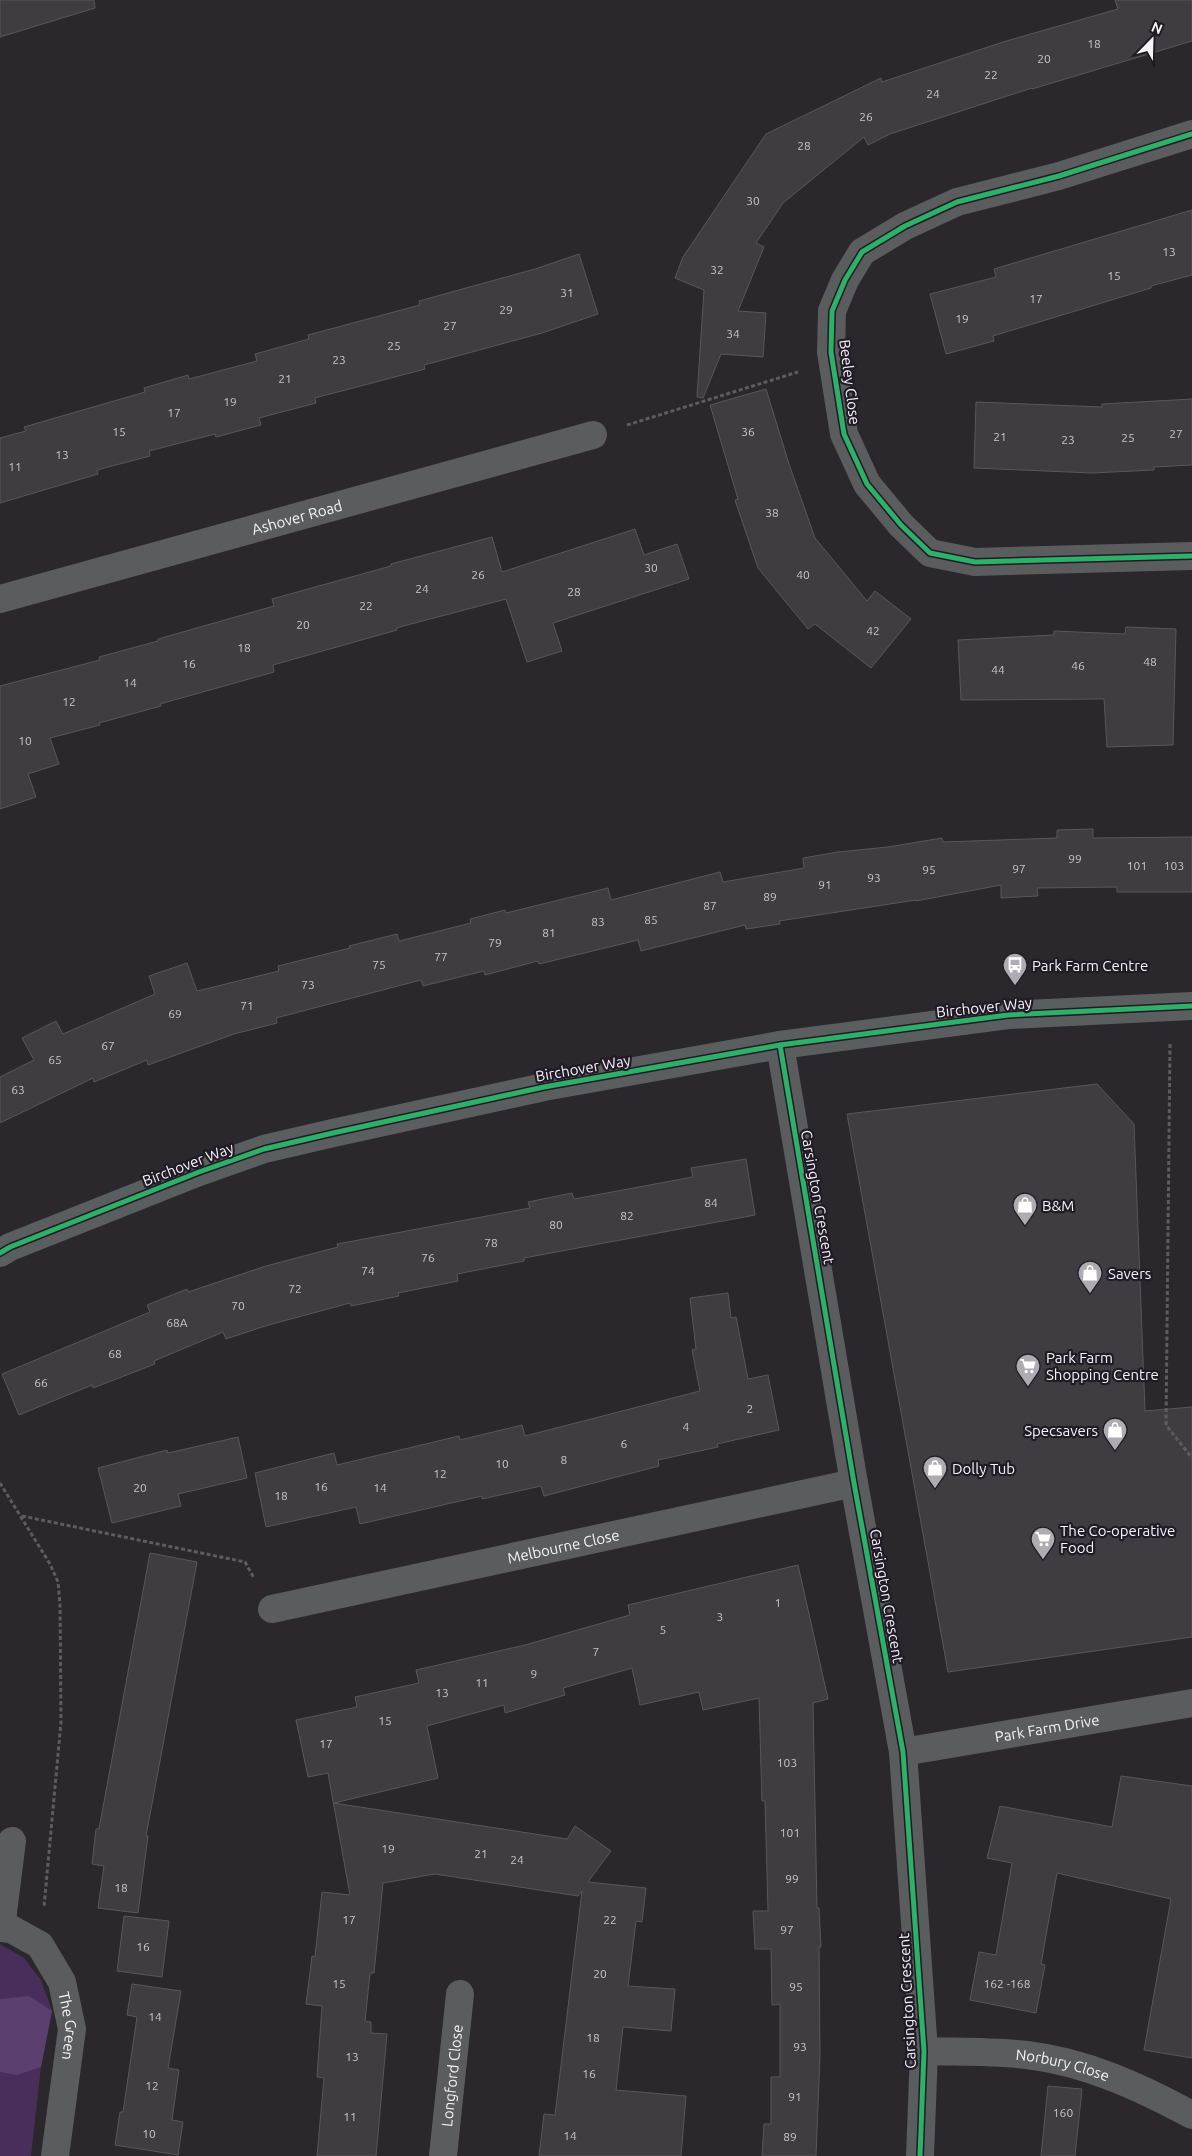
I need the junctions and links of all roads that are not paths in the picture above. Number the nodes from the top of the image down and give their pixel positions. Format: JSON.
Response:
{"nodes":[{"id":1,"x":1192,"y":134,"type":"edge"},
{"id":2,"x":593,"y":435,"type":"road end"},
{"id":3,"x":1192,"y":556,"type":"edge"},
{"id":4,"x":0,"y":599,"type":"edge"},
{"id":5,"x":1181,"y":1006,"type":"edge"},
{"id":6,"x":780,"y":1045,"type":"junction"},
{"id":7,"x":0,"y":1253,"type":"edge"},
{"id":8,"x":854,"y":1483,"type":"junction"},
{"id":9,"x":272,"y":1608,"type":"road end"},
{"id":10,"x":1192,"y":1703,"type":"edge"},
{"id":11,"x":902,"y":1752,"type":"junction"},
{"id":12,"x":12,"y":1841,"type":"dead end"},
{"id":13,"x":1,"y":1928,"type":"edge"},
{"id":14,"x":460,"y":1994,"type":"dead end"},
{"id":15,"x":924,"y":2051,"type":"junction"},
{"id":16,"x":1192,"y":2114,"type":"edge"},
{"id":17,"x":55,"y":2156,"type":"edge"},
{"id":18,"x":443,"y":2156,"type":"edge"},
{"id":19,"x":920,"y":2156,"type":"edge"}],
"edges":[{"from":1,"to":3,"type":"street","name":"Beeley Close"},
{"from":2,"to":4,"type":"street","name":"Ashover Road"},
{"from":5,"to":6,"type":"street","name":"Birchover Way"},
{"from":6,"to":7,"type":"street","name":"Birchover Way"},
{"from":6,"to":8,"type":"street","name":"Carsington Crescent"},
{"from":8,"to":9,"type":"street","name":"Melbourne Close"},
{"from":8,"to":11,"type":"street","name":"Carsington Crescent"},
{"from":10,"to":11,"type":"street","name":"Park Farm Drive"},
{"from":11,"to":15,"type":"street","name":"Carsington Crescent"},
{"from":12,"to":13,"type":"street"},
{"from":13,"to":17,"type":"street","name":"The Green"},
{"from":14,"to":18,"type":"street","name":"Longford Close"},
{"from":15,"to":16,"type":"street","name":"Norbury Close"},
{"from":15,"to":19,"type":"street","name":"Carsington Crescent"}]}
